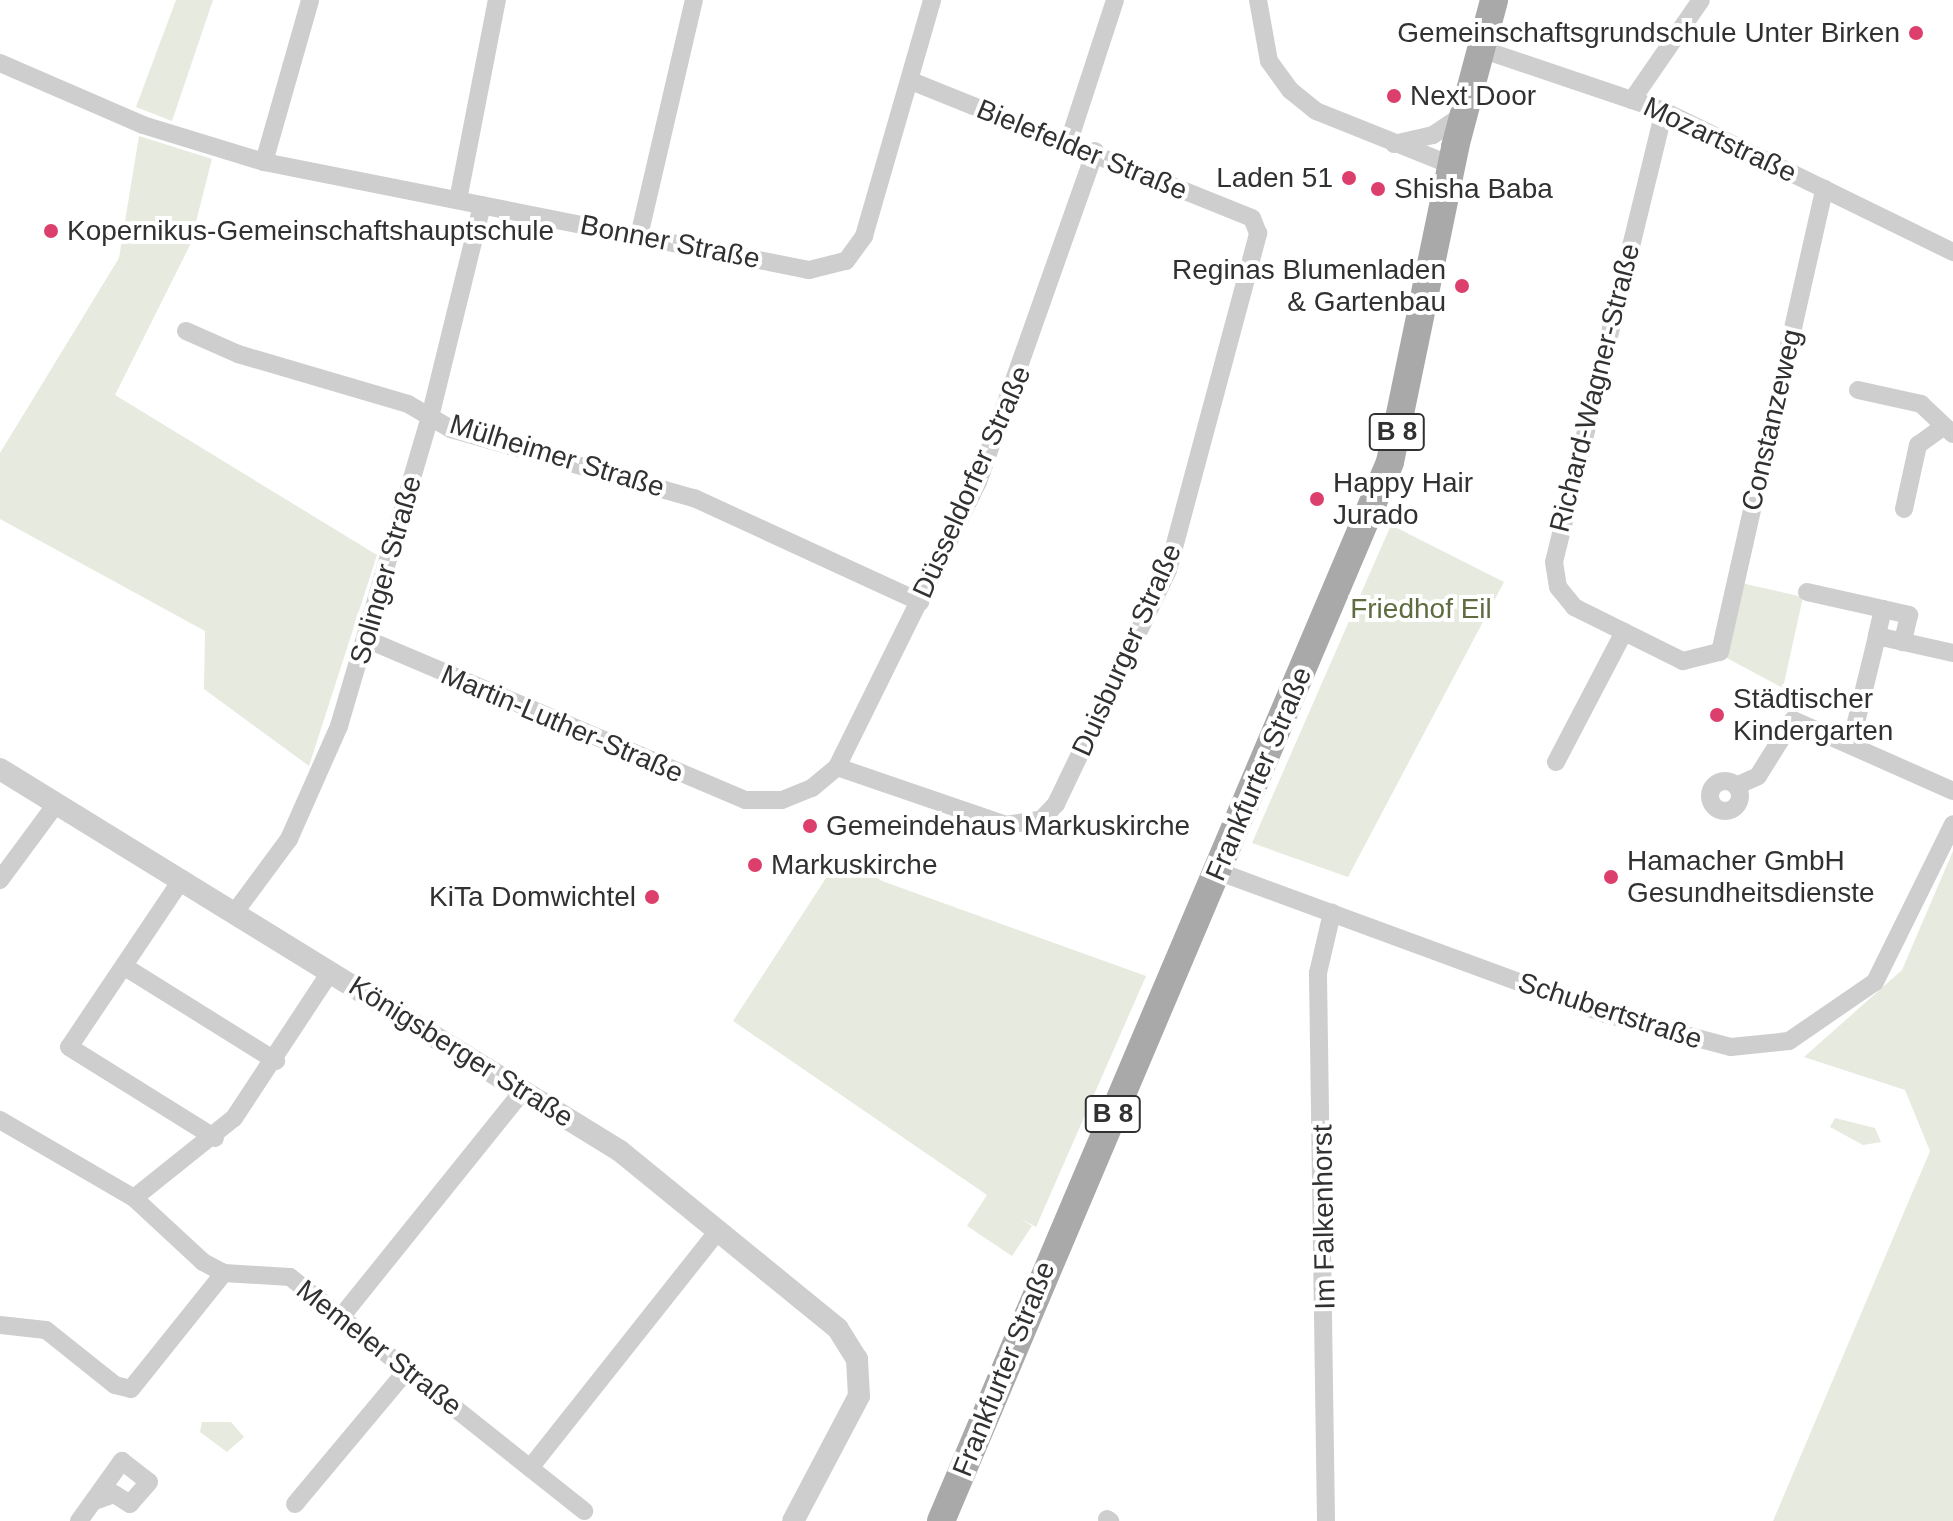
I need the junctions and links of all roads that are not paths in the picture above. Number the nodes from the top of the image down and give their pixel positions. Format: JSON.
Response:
{"nodes":[{"id":1,"x":310,"y":0,"type":"edge"},
{"id":2,"x":497,"y":0,"type":"edge"},
{"id":3,"x":694,"y":0,"type":"edge"},
{"id":4,"x":932,"y":0,"type":"edge"},
{"id":5,"x":1115,"y":0,"type":"edge"},
{"id":6,"x":1258,"y":0,"type":"edge"},
{"id":7,"x":1494,"y":0,"type":"edge"},
{"id":8,"x":1701,"y":0,"type":"edge"},
{"id":9,"x":1478,"y":48,"type":"junction"},
{"id":10,"x":0,"y":63,"type":"edge"},
{"id":11,"x":913,"y":82,"type":"junction"},
{"id":12,"x":1632,"y":100,"type":"junction"},
{"id":13,"x":1664,"y":111,"type":"junction"},
{"id":14,"x":1463,"y":115,"type":"junction"},
{"id":15,"x":1069,"y":141,"type":"junction"},
{"id":16,"x":1394,"y":144,"type":"junction"},
{"id":17,"x":1095,"y":151,"type":"junction"},
{"id":18,"x":264,"y":162,"type":"junction"},
{"id":19,"x":1451,"y":165,"type":"junction"},
{"id":20,"x":1824,"y":189,"type":"junction"},
{"id":21,"x":458,"y":200,"type":"junction"},
{"id":22,"x":482,"y":205,"type":"junction"},
{"id":23,"x":1252,"y":218,"type":"joint"},
{"id":24,"x":639,"y":236,"type":"junction"},
{"id":25,"x":1953,"y":252,"type":"edge"},
{"id":26,"x":186,"y":331,"type":"dead end"},
{"id":27,"x":1858,"y":390,"type":"dead end"},
{"id":28,"x":430,"y":417,"type":"junction"},
{"id":29,"x":1949,"y":430,"type":"edge"},
{"id":30,"x":1904,"y":509,"type":"dead end"},
{"id":31,"x":1807,"y":592,"type":"dead end"},
{"id":32,"x":920,"y":602,"type":"junction"},
{"id":33,"x":1883,"y":609,"type":"junction"},
{"id":34,"x":1624,"y":632,"type":"junction"},
{"id":35,"x":1877,"y":636,"type":"junction"},
{"id":36,"x":366,"y":639,"type":"junction"},
{"id":37,"x":1903,"y":642,"type":"junction"},
{"id":38,"x":1720,"y":652,"type":"joint"},
{"id":39,"x":1953,"y":653,"type":"edge"},
{"id":40,"x":1851,"y":743,"type":"junction"},
{"id":41,"x":1556,"y":762,"type":"dead end"},
{"id":42,"x":837,"y":767,"type":"junction"},
{"id":43,"x":0,"y":769,"type":"edge"},
{"id":44,"x":1736,"y":786,"type":"dead end"},
{"id":45,"x":1953,"y":791,"type":"edge"},
{"id":46,"x":761,"y":800,"type":"joint"},
{"id":47,"x":56,"y":804,"type":"junction"},
{"id":48,"x":1953,"y":824,"type":"edge"},
{"id":49,"x":1217,"y":871,"type":"junction"},
{"id":50,"x":182,"y":879,"type":"junction"},
{"id":51,"x":0,"y":880,"type":"edge"},
{"id":52,"x":235,"y":912,"type":"junction"},
{"id":53,"x":1332,"y":913,"type":"junction"},
{"id":54,"x":125,"y":967,"type":"junction"},
{"id":55,"x":331,"y":971,"type":"junction"},
{"id":56,"x":276,"y":1061,"type":"junction"},
{"id":57,"x":523,"y":1091,"type":"junction"},
{"id":58,"x":0,"y":1120,"type":"edge"},
{"id":59,"x":215,"y":1138,"type":"junction"},
{"id":60,"x":134,"y":1198,"type":"junction"},
{"id":61,"x":718,"y":1231,"type":"junction"},
{"id":62,"x":224,"y":1273,"type":"junction"},
{"id":63,"x":341,"y":1317,"type":"junction"},
{"id":64,"x":0,"y":1325,"type":"edge"},
{"id":65,"x":408,"y":1369,"type":"junction"},
{"id":66,"x":530,"y":1468,"type":"junction"},
{"id":67,"x":95,"y":1501,"type":"dead end"},
{"id":68,"x":295,"y":1504,"type":"dead end"},
{"id":69,"x":584,"y":1511,"type":"dead end"},
{"id":70,"x":79,"y":1521,"type":"edge"},
{"id":71,"x":793,"y":1521,"type":"edge"},
{"id":72,"x":941,"y":1521,"type":"edge"},
{"id":73,"x":1326,"y":1521,"type":"edge"}],
"edges":[{"from":1,"to":18,"type":"street"},
{"from":2,"to":21,"type":"street"},
{"from":3,"to":24,"type":"street"},
{"from":4,"to":11,"type":"street","name":"Bonner Straße"},
{"from":5,"to":15,"type":"street"},
{"from":6,"to":16,"type":"street"},
{"from":7,"to":9,"type":"main road","name":"Frankfurter Straße","number":"B 8"},
{"from":8,"to":12,"type":"street"},
{"from":9,"to":12,"type":"street","name":"Mozartstraße"},
{"from":9,"to":14,"type":"main road","name":"Frankfurter Straße","number":"B 8"},
{"from":10,"to":18,"type":"street","name":"Bonner Straße"},
{"from":11,"to":15,"type":"street","name":"Bielefelder Straße"},
{"from":11,"to":24,"type":"street","name":"Bonner Straße"},
{"from":12,"to":13,"type":"street","name":"Mozartstraße"},
{"from":13,"to":20,"type":"street","name":"Mozartstraße"},
{"from":13,"to":34,"type":"street","name":"Richard-Wagner-Straße"},
{"from":14,"to":16,"type":"street"},
{"from":14,"to":19,"type":"main road","name":"Frankfurter Straße","number":"B 8"},
{"from":15,"to":17,"type":"street","name":"Bielefelder Straße"},
{"from":16,"to":19,"type":"street"},
{"from":17,"to":23,"type":"street","name":"Bielefelder Straße"},
{"from":17,"to":32,"type":"street","name":"Düsseldorfer Straße"},
{"from":18,"to":21,"type":"street","name":"Bonner Straße"},
{"from":19,"to":49,"type":"main road","name":"Frankfurter Straße","number":"B 8"},
{"from":20,"to":25,"type":"street","name":"Mozartstraße"},
{"from":20,"to":38,"type":"street","name":"Constanzeweg"},
{"from":21,"to":22,"type":"street","name":"Bonner Straße"},
{"from":22,"to":24,"type":"street","name":"Bonner Straße"},
{"from":22,"to":28,"type":"street","name":"Solinger Straße"},
{"from":23,"to":42,"type":"street","name":"Duisburger Straße"},
{"from":26,"to":28,"type":"street","name":"Mülheimer Straße"},
{"from":27,"to":29,"type":"street"},
{"from":28,"to":32,"type":"street","name":"Mülheimer Straße"},
{"from":28,"to":36,"type":"street","name":"Solinger Straße"},
{"from":29,"to":30,"type":"street"},
{"from":31,"to":33,"type":"street"},
{"from":32,"to":42,"type":"street","name":"Düsseldorfer Straße"},
{"from":33,"to":35,"type":"street"},
{"from":33,"to":37,"type":"street"},
{"from":34,"to":38,"type":"street","name":"Richard-Wagner-Straße"},
{"from":34,"to":41,"type":"street"},
{"from":35,"to":37,"type":"street"},
{"from":35,"to":40,"type":"street"},
{"from":36,"to":46,"type":"street","name":"Martin-Luther-Straße"},
{"from":36,"to":52,"type":"street","name":"Solinger Straße"},
{"from":37,"to":39,"type":"street"},
{"from":40,"to":44,"type":"street"},
{"from":40,"to":45,"type":"street"},
{"from":42,"to":46,"type":"street","name":"Düsseldorfer Straße"},
{"from":43,"to":47,"type":"street","name":"Königsberger Straße"},
{"from":47,"to":50,"type":"street","name":"Königsberger Straße"},
{"from":47,"to":51,"type":"street"},
{"from":48,"to":53,"type":"street","name":"Schubertstraße"},
{"from":49,"to":53,"type":"street","name":"Schubertstraße"},
{"from":49,"to":72,"type":"main road","name":"Frankfurter Straße","number":"B 8"},
{"from":50,"to":52,"type":"street","name":"Königsberger Straße"},
{"from":50,"to":54,"type":"street"},
{"from":52,"to":55,"type":"street","name":"Königsberger Straße"},
{"from":53,"to":73,"type":"street","name":"Im Falkenhorst"},
{"from":54,"to":56,"type":"street"},
{"from":54,"to":59,"type":"street"},
{"from":55,"to":56,"type":"street"},
{"from":55,"to":57,"type":"street","name":"Königsberger Straße"},
{"from":56,"to":59,"type":"street"},
{"from":57,"to":61,"type":"street","name":"Königsberger Straße"},
{"from":57,"to":63,"type":"street"},
{"from":58,"to":60,"type":"street","name":"Memeler Straße"},
{"from":59,"to":60,"type":"street"},
{"from":60,"to":62,"type":"street","name":"Memeler Straße"},
{"from":61,"to":66,"type":"street"},
{"from":61,"to":71,"type":"street","name":"Königsberger Straße"},
{"from":62,"to":63,"type":"street","name":"Memeler Straße"},
{"from":62,"to":64,"type":"street"},
{"from":63,"to":65,"type":"street","name":"Memeler Straße"},
{"from":65,"to":66,"type":"street","name":"Memeler Straße"},
{"from":65,"to":68,"type":"street"},
{"from":66,"to":69,"type":"street","name":"Memeler Straße"},
{"from":67,"to":70,"type":"street"}]}
